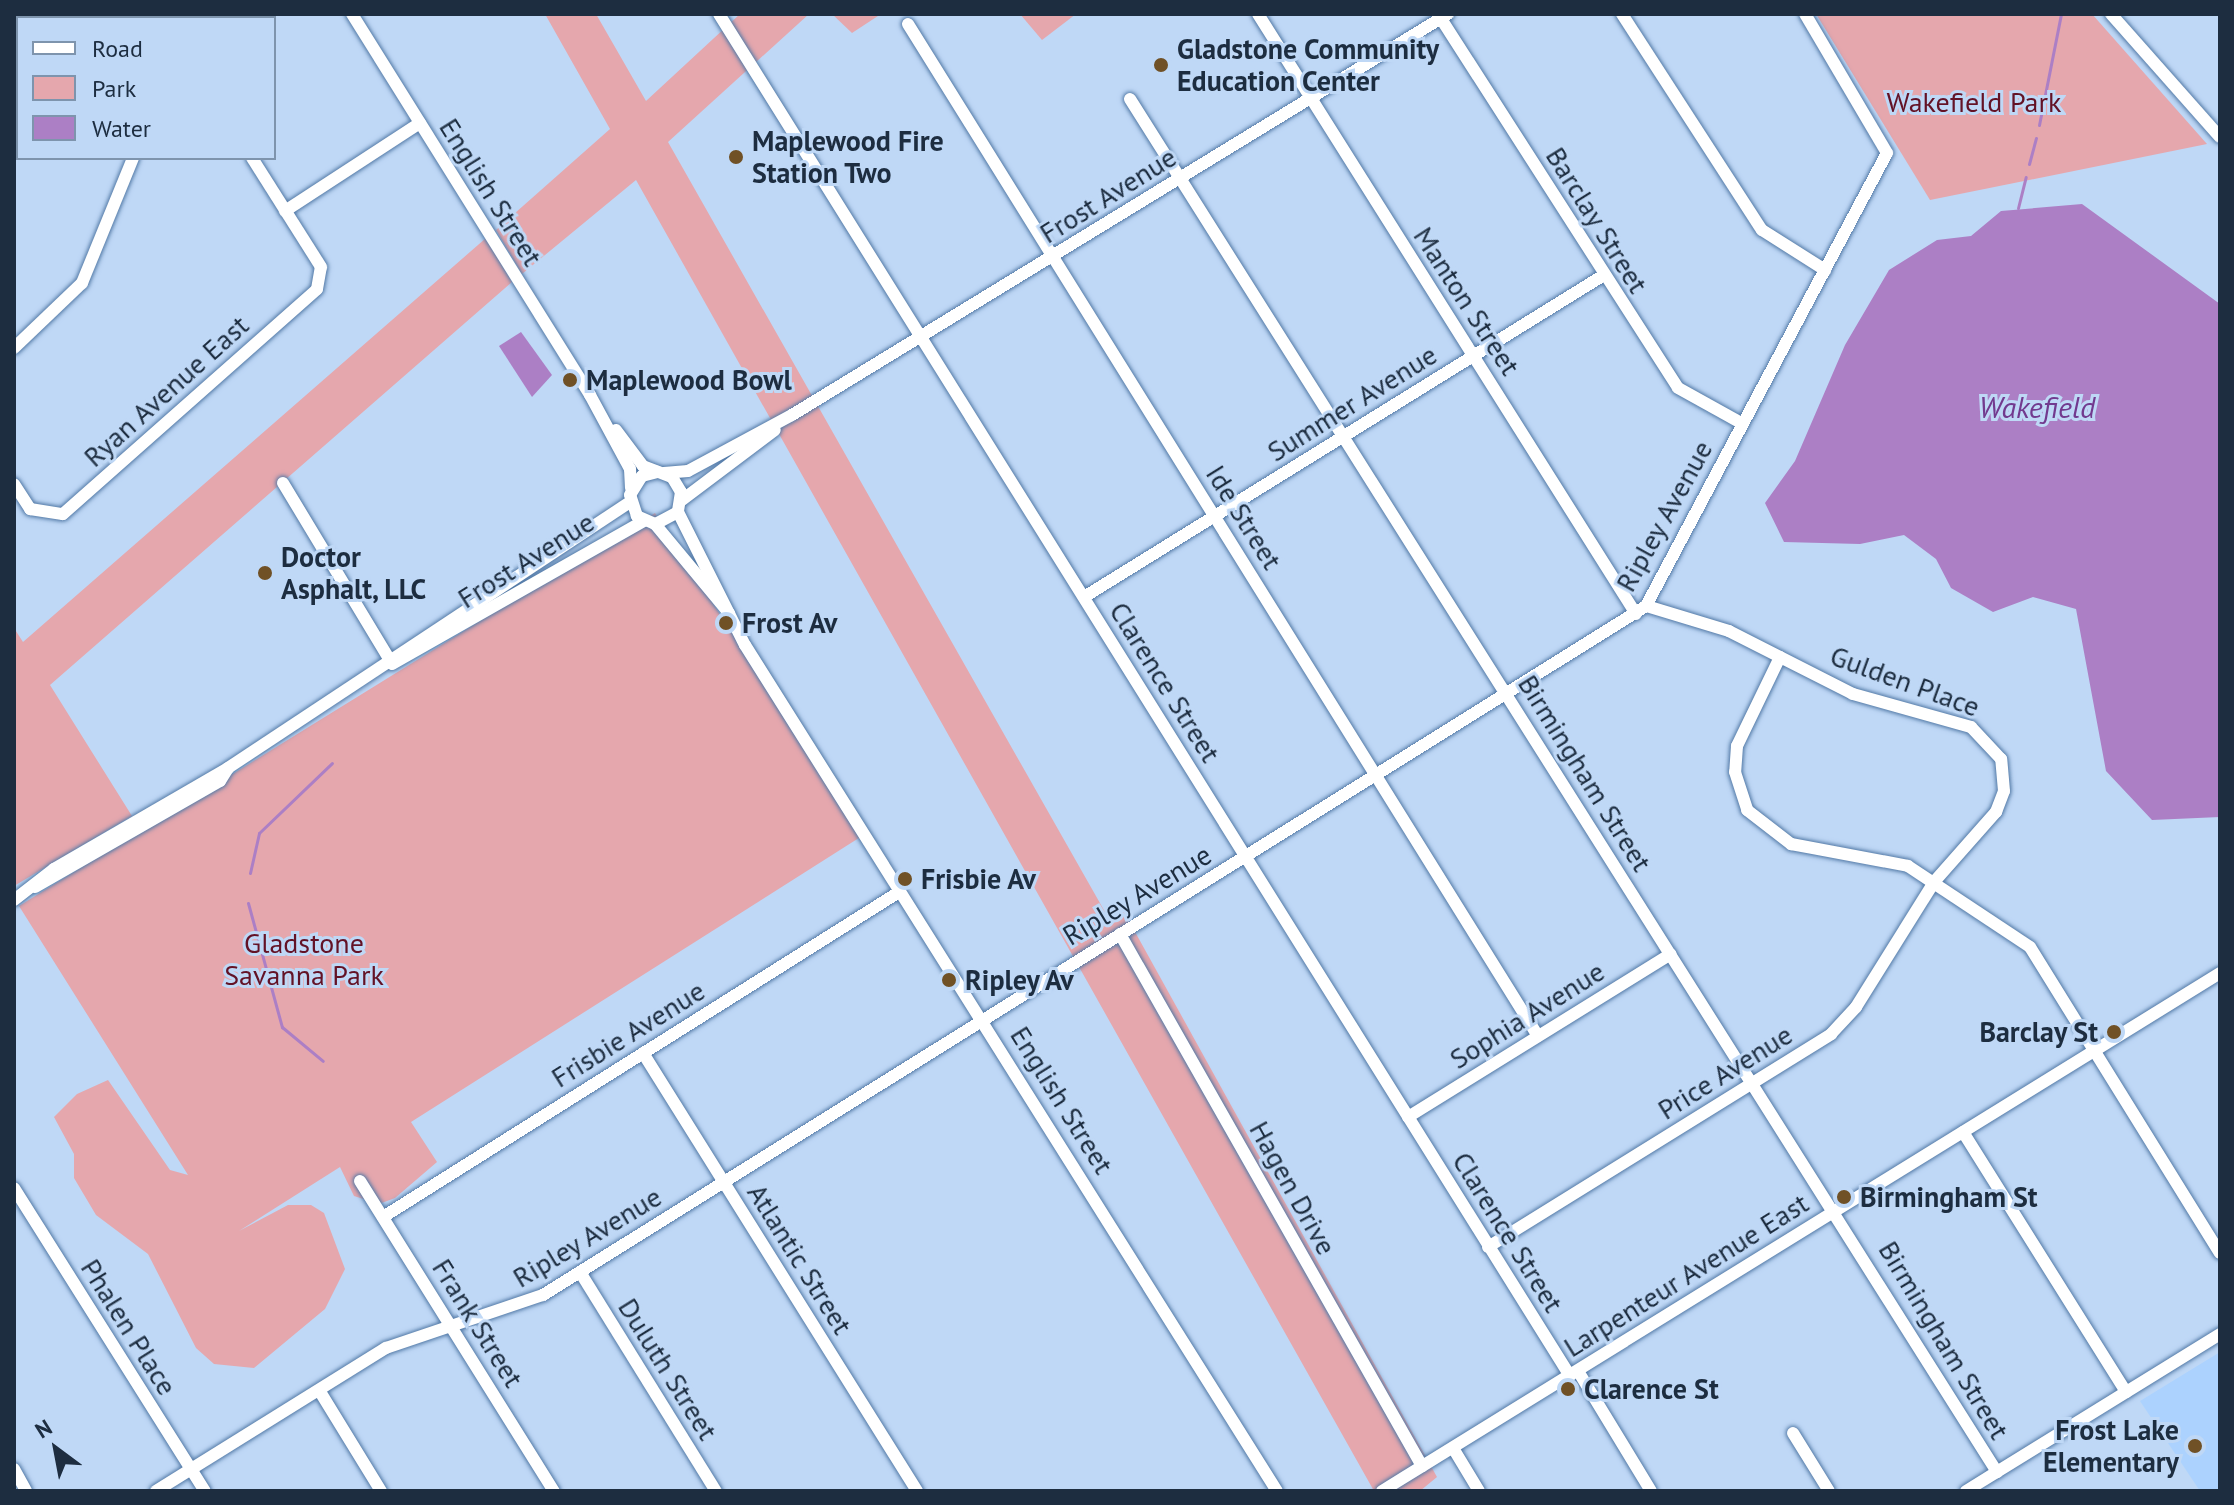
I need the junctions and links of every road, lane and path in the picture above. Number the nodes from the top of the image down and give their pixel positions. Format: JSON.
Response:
{"nodes":[{"id":1,"x":352,"y":14,"type":"edge"},
{"id":2,"x":719,"y":14,"type":"edge"},
{"id":3,"x":1258,"y":14,"type":"edge"},
{"id":4,"x":1622,"y":14,"type":"edge"},
{"id":5,"x":1805,"y":14,"type":"edge"},
{"id":6,"x":2111,"y":14,"type":"edge"},
{"id":7,"x":1442,"y":16,"type":"edge"},
{"id":8,"x":908,"y":24,"type":"dead end"},
{"id":9,"x":1130,"y":99,"type":"dead end"},
{"id":10,"x":1310,"y":99,"type":"junction"},
{"id":11,"x":420,"y":123,"type":"junction"},
{"id":12,"x":2220,"y":137,"type":"edge"},
{"id":13,"x":132,"y":160,"type":"edge"},
{"id":14,"x":253,"y":160,"type":"edge"},
{"id":15,"x":1180,"y":178,"type":"junction"},
{"id":16,"x":285,"y":211,"type":"junction"},
{"id":17,"x":1053,"y":257,"type":"junction"},
{"id":18,"x":1825,"y":270,"type":"junction"},
{"id":19,"x":1604,"y":275,"type":"junction"},
{"id":20,"x":922,"y":337,"type":"junction"},
{"id":21,"x":14,"y":348,"type":"edge"},
{"id":22,"x":1474,"y":356,"type":"junction"},
{"id":23,"x":590,"y":395,"type":"junction"},
{"id":24,"x":792,"y":415,"type":"junction"},
{"id":25,"x":1743,"y":424,"type":"junction"},
{"id":26,"x":1345,"y":436,"type":"junction"},
{"id":27,"x":661,"y":472,"type":"junction"},
{"id":28,"x":283,"y":483,"type":"dead end"},
{"id":29,"x":14,"y":484,"type":"edge"},
{"id":30,"x":631,"y":488,"type":"junction"},
{"id":31,"x":630,"y":502,"type":"junction"},
{"id":32,"x":680,"y":506,"type":"junction"},
{"id":33,"x":1215,"y":516,"type":"junction"},
{"id":34,"x":650,"y":523,"type":"junction"},
{"id":35,"x":1084,"y":597,"type":"junction"},
{"id":36,"x":1641,"y":610,"type":"junction"},
{"id":37,"x":729,"y":613,"type":"junction"},
{"id":38,"x":1780,"y":657,"type":"junction"},
{"id":39,"x":392,"y":664,"type":"junction"},
{"id":40,"x":1508,"y":695,"type":"junction"},
{"id":41,"x":1378,"y":775,"type":"junction"},
{"id":42,"x":1246,"y":857,"type":"junction"},
{"id":43,"x":1934,"y":882,"type":"junction"},
{"id":44,"x":899,"y":892,"type":"junction"},
{"id":45,"x":14,"y":900,"type":"edge"},
{"id":46,"x":1120,"y":934,"type":"junction"},
{"id":47,"x":1671,"y":954,"type":"junction"},
{"id":48,"x":2220,"y":973,"type":"edge"},
{"id":49,"x":983,"y":1019,"type":"junction"},
{"id":50,"x":1538,"y":1036,"type":"junction"},
{"id":51,"x":2097,"y":1049,"type":"junction"},
{"id":52,"x":643,"y":1053,"type":"junction"},
{"id":53,"x":1752,"y":1084,"type":"junction"},
{"id":54,"x":1408,"y":1117,"type":"junction"},
{"id":55,"x":1963,"y":1132,"type":"junction"},
{"id":56,"x":360,"y":1181,"type":"dead end"},
{"id":57,"x":723,"y":1182,"type":"junction"},
{"id":58,"x":14,"y":1188,"type":"edge"},
{"id":59,"x":1834,"y":1212,"type":"junction"},
{"id":60,"x":383,"y":1217,"type":"junction"},
{"id":61,"x":1488,"y":1247,"type":"junction"},
{"id":62,"x":2220,"y":1253,"type":"edge"},
{"id":63,"x":580,"y":1272,"type":"junction"},
{"id":64,"x":452,"y":1326,"type":"junction"},
{"id":65,"x":2220,"y":1334,"type":"edge"},
{"id":66,"x":1574,"y":1373,"type":"junction"},
{"id":67,"x":319,"y":1390,"type":"junction"},
{"id":68,"x":2126,"y":1392,"type":"junction"},
{"id":69,"x":1793,"y":1433,"type":"dead end"},
{"id":70,"x":1453,"y":1448,"type":"junction"},
{"id":71,"x":1422,"y":1466,"type":"junction"},
{"id":72,"x":190,"y":1467,"type":"junction"},
{"id":73,"x":14,"y":1469,"type":"edge"},
{"id":74,"x":1997,"y":1472,"type":"junction"},
{"id":75,"x":26,"y":1491,"type":"edge"},
{"id":76,"x":156,"y":1491,"type":"edge"},
{"id":77,"x":205,"y":1491,"type":"edge"},
{"id":78,"x":381,"y":1491,"type":"edge"},
{"id":79,"x":554,"y":1491,"type":"edge"},
{"id":80,"x":716,"y":1491,"type":"edge"},
{"id":81,"x":917,"y":1491,"type":"edge"},
{"id":82,"x":1277,"y":1491,"type":"edge"},
{"id":83,"x":1382,"y":1491,"type":"edge"},
{"id":84,"x":1479,"y":1491,"type":"edge"},
{"id":85,"x":1651,"y":1491,"type":"edge"},
{"id":86,"x":1829,"y":1491,"type":"edge"},
{"id":87,"x":1966,"y":1491,"type":"edge"}],
"edges":[{"from":1,"to":11,"type":"street","name":"English Street"},
{"from":2,"to":20,"type":"street","name":"Clarence Street"},
{"from":3,"to":10,"type":"street","name":"Manton Street"},
{"from":4,"to":18,"type":"street"},
{"from":5,"to":18,"type":"street","name":"Ripley Avenue"},
{"from":6,"to":12,"type":"street"},
{"from":7,"to":10,"type":"street","name":"Frost Avenue"},
{"from":7,"to":19,"type":"street","name":"Barclay Street"},
{"from":8,"to":17,"type":"street","name":"Ide Street"},
{"from":9,"to":15,"type":"street","name":"Birmingham Street"},
{"from":10,"to":15,"type":"street","name":"Frost Avenue"},
{"from":10,"to":22,"type":"street","name":"Manton Street"},
{"from":11,"to":16,"type":"street"},
{"from":11,"to":23,"type":"street","name":"English Street"},
{"from":13,"to":21,"type":"street"},
{"from":14,"to":16,"type":"street"},
{"from":15,"to":17,"type":"street","name":"Frost Avenue"},
{"from":15,"to":26,"type":"street","name":"Birmingham Street"},
{"from":16,"to":29,"type":"street","name":"Ryan Avenue East"},
{"from":17,"to":20,"type":"street","name":"Frost Avenue"},
{"from":17,"to":33,"type":"street","name":"Ide Street"},
{"from":18,"to":25,"type":"street","name":"Ripley Avenue"},
{"from":19,"to":22,"type":"street","name":"Summer Avenue"},
{"from":19,"to":25,"type":"street","name":"Barclay Street"},
{"from":20,"to":24,"type":"street","name":"Frost Avenue"},
{"from":20,"to":35,"type":"street","name":"Clarence Street"},
{"from":22,"to":26,"type":"street","name":"Summer Avenue"},
{"from":22,"to":36,"type":"street","name":"Manton Street"},
{"from":23,"to":27,"type":"street","name":"English Street"},
{"from":23,"to":30,"type":"street","name":"English Street"},
{"from":24,"to":27,"type":"street","name":"Frost Avenue"},
{"from":24,"to":32,"type":"street","name":"Frost Avenue"},
{"from":25,"to":36,"type":"street","name":"Ripley Avenue"},
{"from":26,"to":33,"type":"street","name":"Summer Avenue"},
{"from":26,"to":40,"type":"street","name":"Birmingham Street"},
{"from":27,"to":30,"type":"street","name":"Frost Avenue"},
{"from":27,"to":32,"type":"street","name":"English Street"},
{"from":28,"to":39,"type":"street"},
{"from":30,"to":31,"type":"street"},
{"from":31,"to":34,"type":"street","name":"English Street"},
{"from":31,"to":39,"type":"street","name":"Frost Avenue"},
{"from":32,"to":34,"type":"street","name":"Frost Avenue"},
{"from":32,"to":37,"type":"street","name":"English Street"},
{"from":33,"to":35,"type":"street","name":"Summer Avenue"},
{"from":33,"to":41,"type":"street","name":"Ide Street"},
{"from":34,"to":37,"type":"street","name":"English Street"},
{"from":34,"to":39,"type":"street","name":"Frost Avenue"},
{"from":35,"to":42,"type":"street","name":"Clarence Street"},
{"from":36,"to":38,"type":"street","name":"Gulden Place"},
{"from":36,"to":40,"type":"street","name":"Ripley Avenue"},
{"from":37,"to":44,"type":"street","name":"English Street"},
{"from":38,"to":43,"type":"street"},
{"from":38,"to":43,"type":"street","name":"Gulden Place"},
{"from":39,"to":45,"type":"street","name":"Frost Avenue"},
{"from":40,"to":41,"type":"street","name":"Ripley Avenue"},
{"from":40,"to":47,"type":"street","name":"Birmingham Street"},
{"from":41,"to":42,"type":"street","name":"Ripley Avenue"},
{"from":41,"to":50,"type":"street","name":"Ide Street"},
{"from":42,"to":46,"type":"street","name":"Ripley Avenue"},
{"from":42,"to":54,"type":"street","name":"Clarence Street"},
{"from":43,"to":51,"type":"street"},
{"from":43,"to":53,"type":"street","name":"Price Avenue"},
{"from":44,"to":49,"type":"street","name":"English Street"},
{"from":44,"to":52,"type":"street","name":"Frisbie Avenue"},
{"from":46,"to":49,"type":"street","name":"Ripley Avenue"},
{"from":46,"to":71,"type":"street","name":"Hagen Drive"},
{"from":47,"to":50,"type":"street","name":"Sophia Avenue"},
{"from":47,"to":53,"type":"street","name":"Birmingham Street"},
{"from":48,"to":51,"type":"street","name":"Larpenteur Avenue East"},
{"from":49,"to":57,"type":"street","name":"Ripley Avenue"},
{"from":49,"to":82,"type":"street","name":"English Street"},
{"from":50,"to":54,"type":"street","name":"Sophia Avenue"},
{"from":51,"to":55,"type":"street","name":"Larpenteur Avenue East"},
{"from":51,"to":62,"type":"street"},
{"from":52,"to":57,"type":"street","name":"Atlantic Street"},
{"from":52,"to":60,"type":"street","name":"Frisbie Avenue"},
{"from":53,"to":59,"type":"street","name":"Birmingham Street"},
{"from":53,"to":61,"type":"street","name":"Price Avenue"},
{"from":54,"to":61,"type":"street","name":"Clarence Street"},
{"from":55,"to":59,"type":"street","name":"Larpenteur Avenue East"},
{"from":55,"to":68,"type":"street"},
{"from":56,"to":60,"type":"street","name":"Frank Street"},
{"from":57,"to":63,"type":"street","name":"Ripley Avenue"},
{"from":57,"to":81,"type":"street","name":"Atlantic Street"},
{"from":58,"to":72,"type":"street","name":"Phalen Place"},
{"from":59,"to":66,"type":"street","name":"Larpenteur Avenue East"},
{"from":59,"to":74,"type":"street","name":"Birmingham Street"},
{"from":60,"to":64,"type":"street","name":"Frank Street"},
{"from":61,"to":66,"type":"street","name":"Clarence Street"},
{"from":63,"to":64,"type":"street","name":"Ripley Avenue"},
{"from":63,"to":80,"type":"street","name":"Duluth Street"},
{"from":64,"to":67,"type":"street","name":"Ripley Avenue"},
{"from":64,"to":79,"type":"street","name":"Frank Street"},
{"from":65,"to":68,"type":"street"},
{"from":66,"to":70,"type":"street","name":"Larpenteur Avenue East"},
{"from":66,"to":85,"type":"street","name":"Clarence Street"},
{"from":67,"to":72,"type":"street","name":"Ripley Avenue"},
{"from":67,"to":78,"type":"street"},
{"from":68,"to":74,"type":"street"},
{"from":69,"to":86,"type":"street"},
{"from":70,"to":71,"type":"street","name":"Larpenteur Avenue East"},
{"from":70,"to":84,"type":"street"},
{"from":71,"to":83,"type":"street","name":"Larpenteur Avenue East"},
{"from":72,"to":76,"type":"street","name":"Ripley Avenue"},
{"from":72,"to":77,"type":"street","name":"Phalen Place"},
{"from":73,"to":75,"type":"street"},
{"from":74,"to":87,"type":"street"}]}
